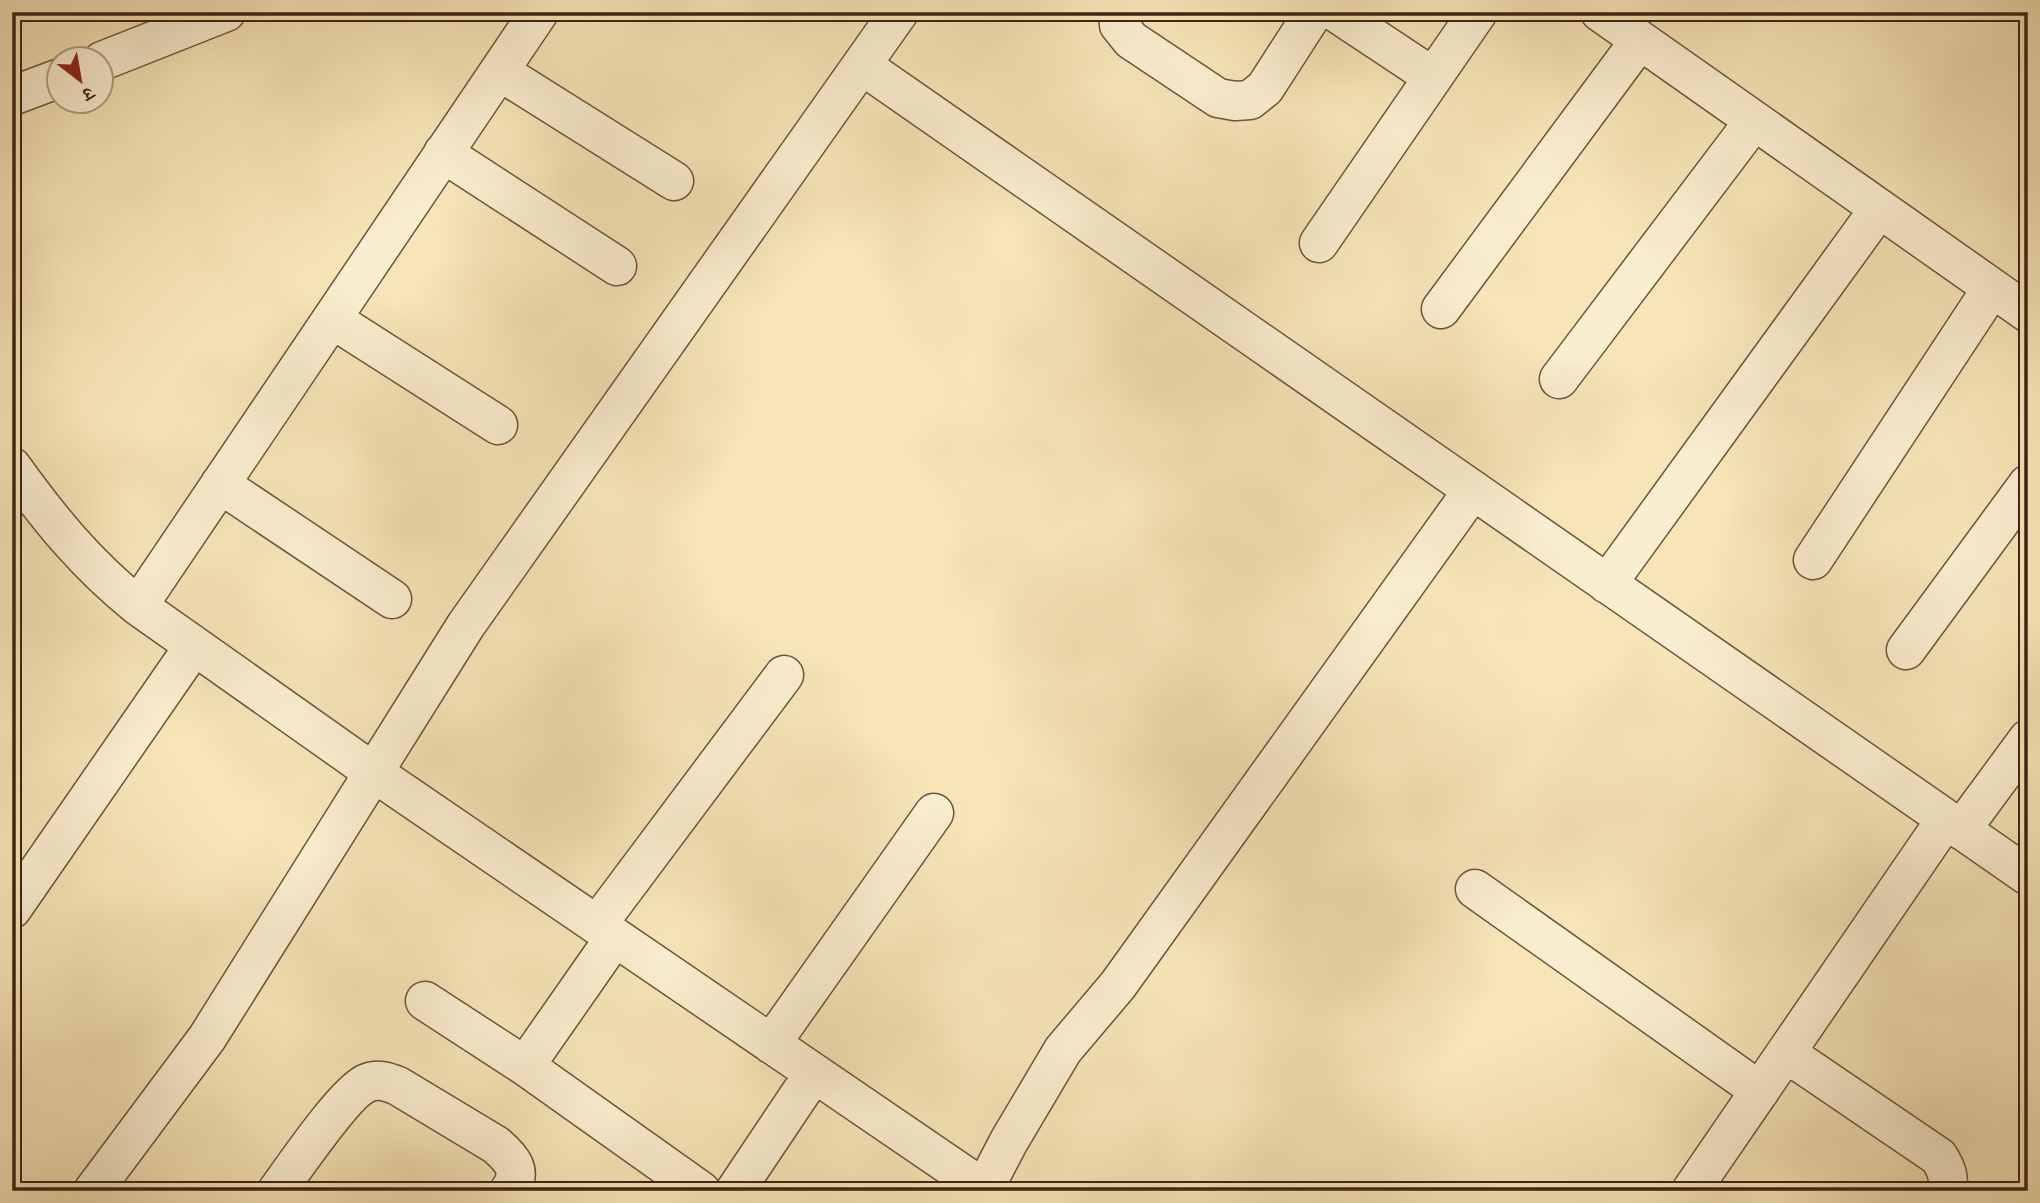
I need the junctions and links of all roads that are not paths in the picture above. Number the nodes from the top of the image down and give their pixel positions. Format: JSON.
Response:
{"nodes":[{"id":1,"x":226,"y":12,"type":"edge"},
{"id":2,"x":539,"y":12,"type":"edge"},
{"id":3,"x":899,"y":12,"type":"edge"},
{"id":4,"x":1118,"y":12,"type":"edge"},
{"id":5,"x":1314,"y":12,"type":"edge"},
{"id":6,"x":1335,"y":12,"type":"edge"},
{"id":7,"x":1478,"y":12,"type":"edge"},
{"id":8,"x":1600,"y":12,"type":"edge"},
{"id":9,"x":1640,"y":40,"type":"junction"},
{"id":10,"x":116,"y":55,"type":"edge"},
{"id":11,"x":863,"y":66,"type":"junction"},
{"id":12,"x":499,"y":71,"type":"junction"},
{"id":13,"x":1433,"y":77,"type":"junction"},
{"id":14,"x":46,"y":83,"type":"edge"},
{"id":15,"x":12,"y":96,"type":"edge"},
{"id":16,"x":1754,"y":121,"type":"junction"},
{"id":17,"x":443,"y":153,"type":"junction"},
{"id":18,"x":674,"y":181,"type":"dead end"},
{"id":19,"x":1880,"y":209,"type":"junction"},
{"id":20,"x":1319,"y":243,"type":"dead end"},
{"id":21,"x":617,"y":266,"type":"dead end"},
{"id":22,"x":1992,"y":288,"type":"junction"},
{"id":23,"x":1441,"y":309,"type":"dead end"},
{"id":24,"x":2028,"y":313,"type":"edge"},
{"id":25,"x":332,"y":319,"type":"junction"},
{"id":26,"x":1559,"y":379,"type":"dead end"},
{"id":27,"x":498,"y":425,"type":"dead end"},
{"id":28,"x":220,"y":484,"type":"junction"},
{"id":29,"x":2028,"y":484,"type":"edge"},
{"id":30,"x":18,"y":487,"type":"edge"},
{"id":31,"x":1473,"y":490,"type":"junction"},
{"id":32,"x":1813,"y":560,"type":"dead end"},
{"id":33,"x":1607,"y":584,"type":"junction"},
{"id":34,"x":392,"y":598,"type":"dead end"},
{"id":35,"x":138,"y":606,"type":"junction"},
{"id":36,"x":194,"y":646,"type":"junction"},
{"id":37,"x":1906,"y":650,"type":"dead end"},
{"id":38,"x":784,"y":675,"type":"dead end"},
{"id":39,"x":2028,"y":739,"type":"edge"},
{"id":40,"x":373,"y":772,"type":"junction"},
{"id":41,"x":934,"y":813,"type":"dead end"},
{"id":42,"x":1954,"y":825,"type":"junction"},
{"id":43,"x":2028,"y":876,"type":"edge"},
{"id":44,"x":1475,"y":888,"type":"dead end"},
{"id":45,"x":12,"y":909,"type":"edge"},
{"id":46,"x":606,"y":931,"type":"junction"},
{"id":47,"x":425,"y":1001,"type":"dead end"},
{"id":48,"x":771,"y":1044,"type":"junction"},
{"id":49,"x":1786,"y":1053,"type":"junction"},
{"id":50,"x":525,"y":1066,"type":"junction"},
{"id":51,"x":814,"y":1073,"type":"junction"},
{"id":52,"x":1760,"y":1091,"type":"junction"},
{"id":53,"x":677,"y":1184,"type":"edge"},
{"id":54,"x":292,"y":1185,"type":"edge"},
{"id":55,"x":985,"y":1190,"type":"edge"},
{"id":56,"x":93,"y":1191,"type":"edge"},
{"id":57,"x":509,"y":1191,"type":"edge"},
{"id":58,"x":735,"y":1191,"type":"edge"},
{"id":59,"x":1691,"y":1191,"type":"edge"},
{"id":60,"x":1946,"y":1191,"type":"edge"}],
"edges":[{"from":1,"to":10,"type":"street"},
{"from":2,"to":12,"type":"street"},
{"from":3,"to":11,"type":"street"},
{"from":4,"to":5,"type":"street"},
{"from":6,"to":13,"type":"street"},
{"from":7,"to":13,"type":"street"},
{"from":8,"to":9,"type":"street"},
{"from":9,"to":16,"type":"street"},
{"from":9,"to":23,"type":"street"},
{"from":11,"to":31,"type":"street"},
{"from":11,"to":40,"type":"street"},
{"from":12,"to":17,"type":"street"},
{"from":12,"to":18,"type":"street"},
{"from":13,"to":20,"type":"street"},
{"from":14,"to":15,"type":"street"},
{"from":16,"to":19,"type":"street"},
{"from":16,"to":26,"type":"street"},
{"from":17,"to":21,"type":"street"},
{"from":17,"to":25,"type":"street"},
{"from":19,"to":22,"type":"street"},
{"from":19,"to":33,"type":"street"},
{"from":22,"to":24,"type":"street"},
{"from":22,"to":32,"type":"street"},
{"from":25,"to":27,"type":"street"},
{"from":25,"to":28,"type":"street"},
{"from":28,"to":34,"type":"street"},
{"from":28,"to":35,"type":"street"},
{"from":29,"to":37,"type":"street"},
{"from":30,"to":35,"type":"street"},
{"from":31,"to":33,"type":"street"},
{"from":31,"to":55,"type":"street"},
{"from":33,"to":42,"type":"street"},
{"from":35,"to":36,"type":"street"},
{"from":36,"to":40,"type":"street"},
{"from":36,"to":45,"type":"street"},
{"from":38,"to":46,"type":"street"},
{"from":39,"to":42,"type":"street"},
{"from":40,"to":46,"type":"street"},
{"from":40,"to":56,"type":"street"},
{"from":41,"to":48,"type":"street"},
{"from":42,"to":43,"type":"street"},
{"from":42,"to":49,"type":"street"},
{"from":44,"to":52,"type":"street"},
{"from":46,"to":48,"type":"street"},
{"from":46,"to":50,"type":"street"},
{"from":47,"to":50,"type":"street"},
{"from":48,"to":51,"type":"street"},
{"from":49,"to":52,"type":"street"},
{"from":49,"to":60,"type":"street"},
{"from":50,"to":53,"type":"street"},
{"from":51,"to":55,"type":"street"},
{"from":51,"to":58,"type":"street"},
{"from":52,"to":59,"type":"street"},
{"from":54,"to":57,"type":"street"}]}
